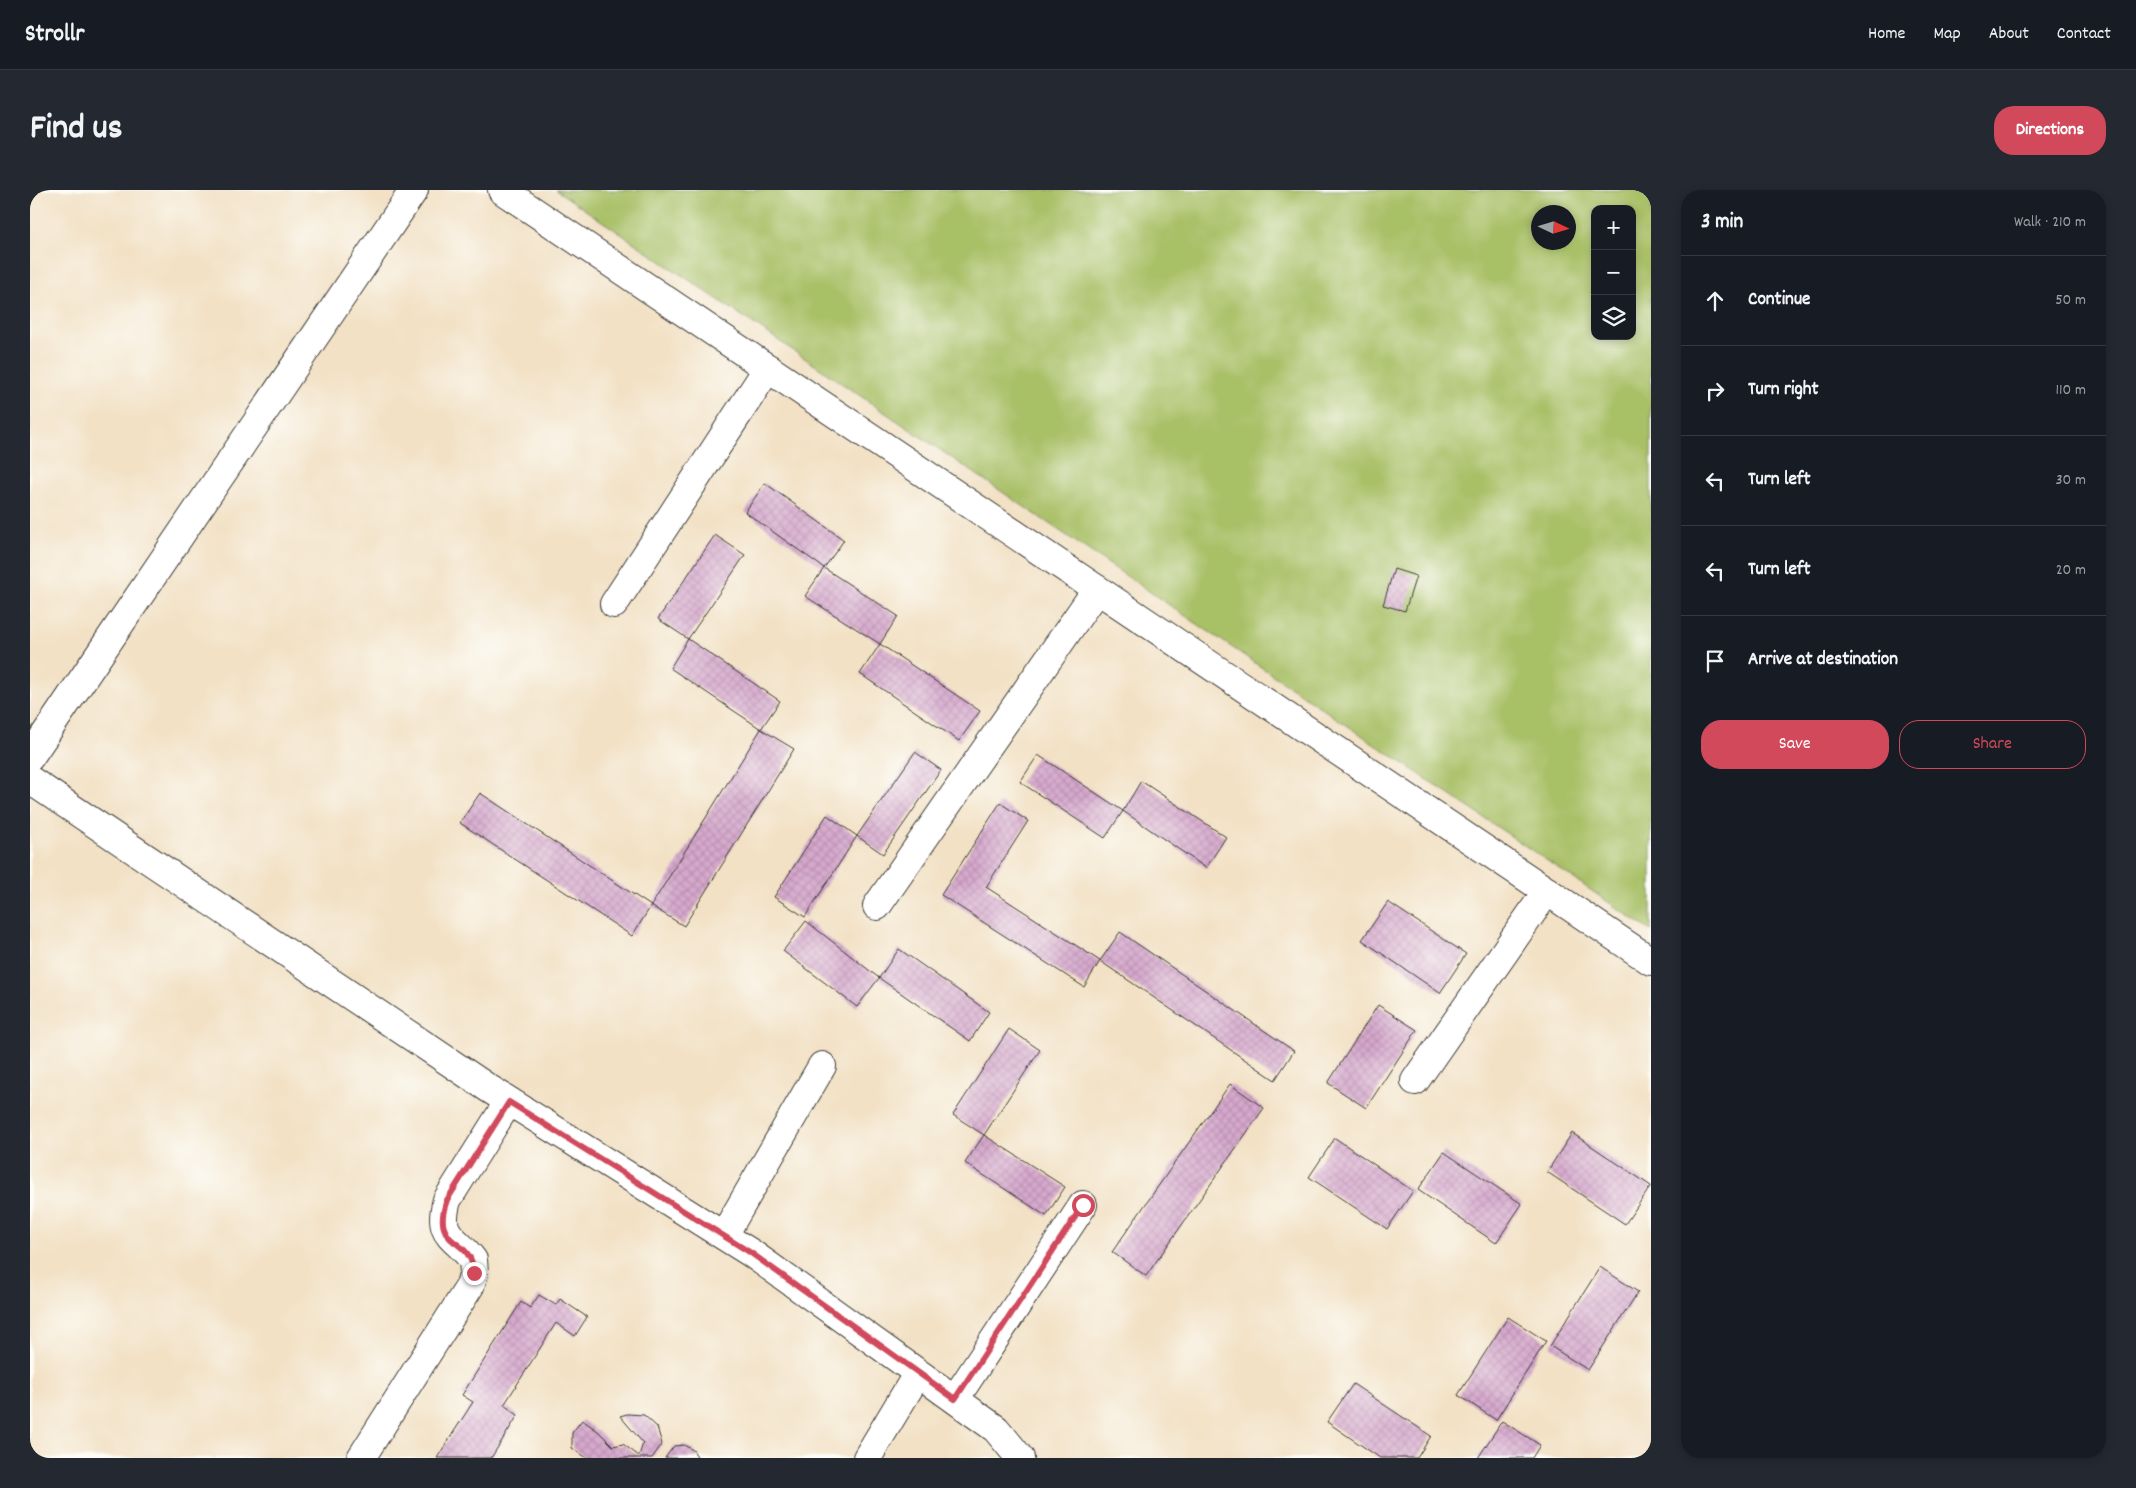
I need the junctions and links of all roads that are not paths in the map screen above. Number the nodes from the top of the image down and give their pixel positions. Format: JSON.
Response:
{"nodes":[{"id":1,"x":414,"y":190,"type":"edge"},
{"id":2,"x":502,"y":190,"type":"edge"},
{"id":3,"x":768,"y":368,"type":"junction"},
{"id":4,"x":1097,"y":589,"type":"junction"},
{"id":5,"x":614,"y":604,"type":"dead end"},
{"id":6,"x":30,"y":757,"type":"edge"},
{"id":7,"x":30,"y":780,"type":"edge"},
{"id":8,"x":1547,"y":891,"type":"junction"},
{"id":9,"x":878,"y":906,"type":"dead end"},
{"id":10,"x":1651,"y":961,"type":"edge"},
{"id":11,"x":822,"y":1066,"type":"dead end"},
{"id":12,"x":1415,"y":1081,"type":"dead end"},
{"id":13,"x":509,"y":1102,"type":"junction"},
{"id":14,"x":1083,"y":1205,"type":"dead end"},
{"id":15,"x":724,"y":1235,"type":"junction"},
{"id":16,"x":918,"y":1372,"type":"junction"},
{"id":17,"x":955,"y":1399,"type":"junction"},
{"id":18,"x":361,"y":1458,"type":"edge"},
{"id":19,"x":867,"y":1458,"type":"edge"},
{"id":20,"x":1020,"y":1458,"type":"edge"}],
"edges":[{"from":1,"to":6,"type":"street"},
{"from":2,"to":3,"type":"street"},
{"from":3,"to":4,"type":"street"},
{"from":3,"to":5,"type":"street"},
{"from":4,"to":8,"type":"street"},
{"from":4,"to":9,"type":"street"},
{"from":7,"to":13,"type":"street"},
{"from":8,"to":10,"type":"street"},
{"from":8,"to":12,"type":"street"},
{"from":11,"to":15,"type":"street"},
{"from":13,"to":15,"type":"street"},
{"from":13,"to":18,"type":"street"},
{"from":14,"to":17,"type":"street"},
{"from":15,"to":16,"type":"street"},
{"from":16,"to":17,"type":"street"},
{"from":16,"to":19,"type":"street"},
{"from":17,"to":20,"type":"street"}]}
